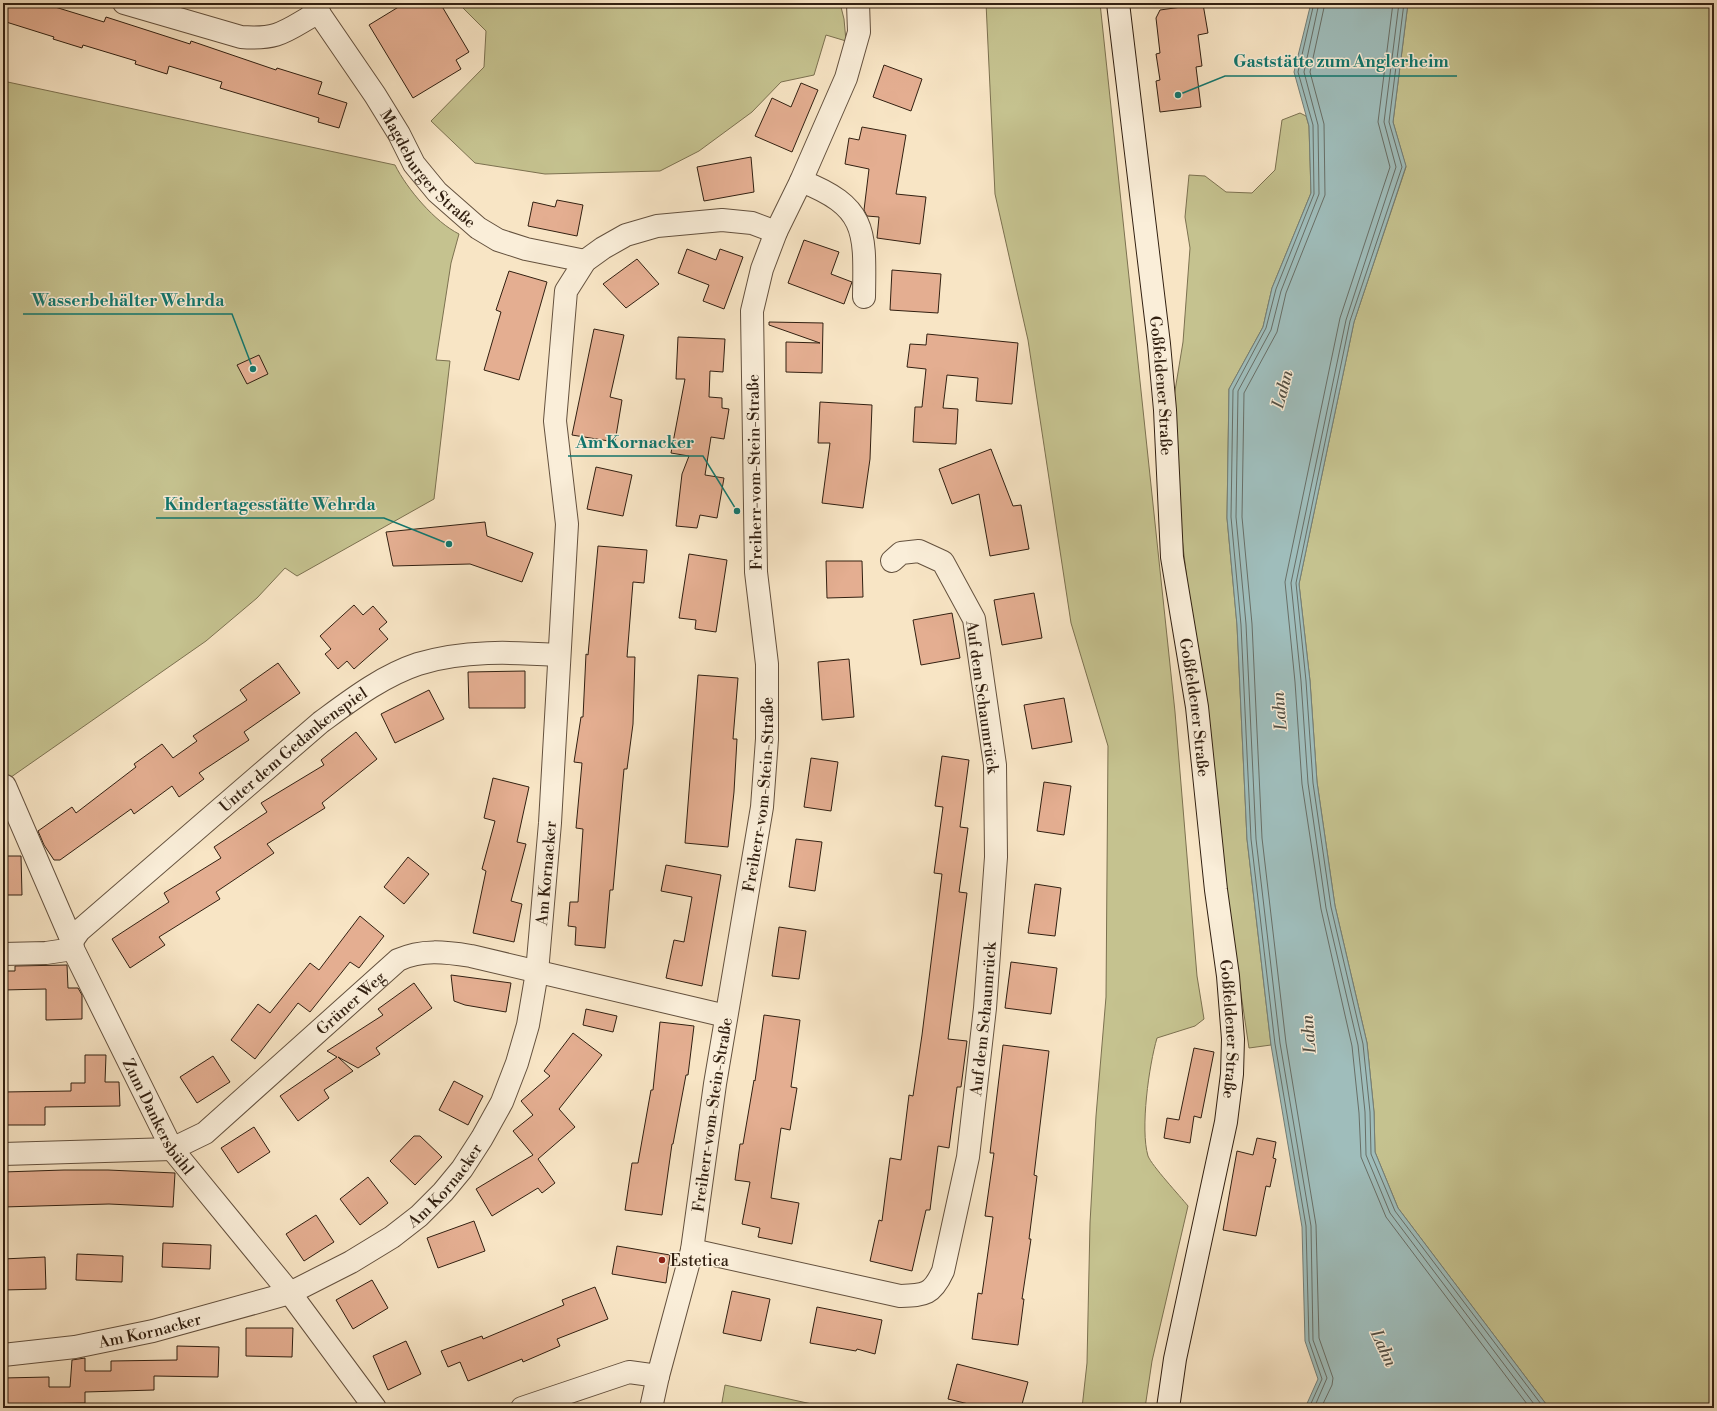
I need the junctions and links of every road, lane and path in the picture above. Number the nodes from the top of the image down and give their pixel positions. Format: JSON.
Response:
{"nodes":[{"id":1,"x":124,"y":3,"type":"edge"},
{"id":2,"x":858,"y":3,"type":"edge"},
{"id":3,"x":1118,"y":3,"type":"edge"},
{"id":4,"x":315,"y":8,"type":"edge"},
{"id":5,"x":801,"y":181,"type":"junction"},
{"id":6,"x":776,"y":232,"type":"junction"},
{"id":7,"x":585,"y":261,"type":"junction"},
{"id":8,"x":864,"y":297,"type":"dead end"},
{"id":9,"x":892,"y":561,"type":"dead end"},
{"id":10,"x":558,"y":655,"type":"junction"},
{"id":11,"x":5,"y":786,"type":"dead end"},
{"id":12,"x":72,"y":945,"type":"junction"},
{"id":13,"x":3,"y":954,"type":"edge"},
{"id":14,"x":537,"y":972,"type":"junction"},
{"id":15,"x":726,"y":1016,"type":"junction"},
{"id":16,"x":172,"y":1149,"type":"junction"},
{"id":17,"x":3,"y":1154,"type":"edge"},
{"id":18,"x":692,"y":1250,"type":"junction"},
{"id":19,"x":290,"y":1293,"type":"junction"},
{"id":20,"x":3,"y":1355,"type":"edge"},
{"id":21,"x":658,"y":1376,"type":"junction"},
{"id":22,"x":375,"y":1408,"type":"edge"},
{"id":23,"x":522,"y":1408,"type":"edge"},
{"id":24,"x":652,"y":1408,"type":"edge"},
{"id":25,"x":1168,"y":1408,"type":"edge"}],
"edges":[{"from":1,"to":4,"type":"street","name":"Magdeburger Straße"},
{"from":2,"to":5,"type":"street","name":"Freiherr-vom-Stein-Straße"},
{"from":3,"to":25,"type":"street","name":"Goßfeldener Straße"},
{"from":4,"to":7,"type":"street","name":"Magdeburger Straße"},
{"from":5,"to":6,"type":"street","name":"Freiherr-vom-Stein-Straße"},
{"from":5,"to":8,"type":"street"},
{"from":6,"to":7,"type":"street","name":"Am Kornacker"},
{"from":6,"to":15,"type":"street","name":"Freiherr-vom-Stein-Straße"},
{"from":7,"to":10,"type":"street","name":"Am Kornacker"},
{"from":9,"to":18,"type":"street","name":"Auf dem Schaumrück"},
{"from":10,"to":12,"type":"street","name":"Unter dem Gedankenspiel"},
{"from":10,"to":14,"type":"street","name":"Am Kornacker"},
{"from":11,"to":12,"type":"street","name":"Zum Dankersbühl"},
{"from":12,"to":13,"type":"street"},
{"from":12,"to":16,"type":"street","name":"Zum Dankersbühl"},
{"from":14,"to":15,"type":"street","name":"Grüner Weg"},
{"from":14,"to":16,"type":"street","name":"Grüner Weg"},
{"from":14,"to":19,"type":"street","name":"Am Kornacker"},
{"from":15,"to":18,"type":"street","name":"Freiherr-vom-Stein-Straße"},
{"from":16,"to":17,"type":"street","name":"Grüner Weg"},
{"from":16,"to":19,"type":"street","name":"Zum Dankersbühl"},
{"from":18,"to":21,"type":"street","name":"Freiherr-vom-Stein-Straße"},
{"from":19,"to":20,"type":"street","name":"Am Kornacker"},
{"from":19,"to":22,"type":"street","name":"Zum Dankersbühl"},
{"from":21,"to":23,"type":"street"},
{"from":21,"to":24,"type":"street","name":"Freiherr-vom-Stein-Straße"}]}
